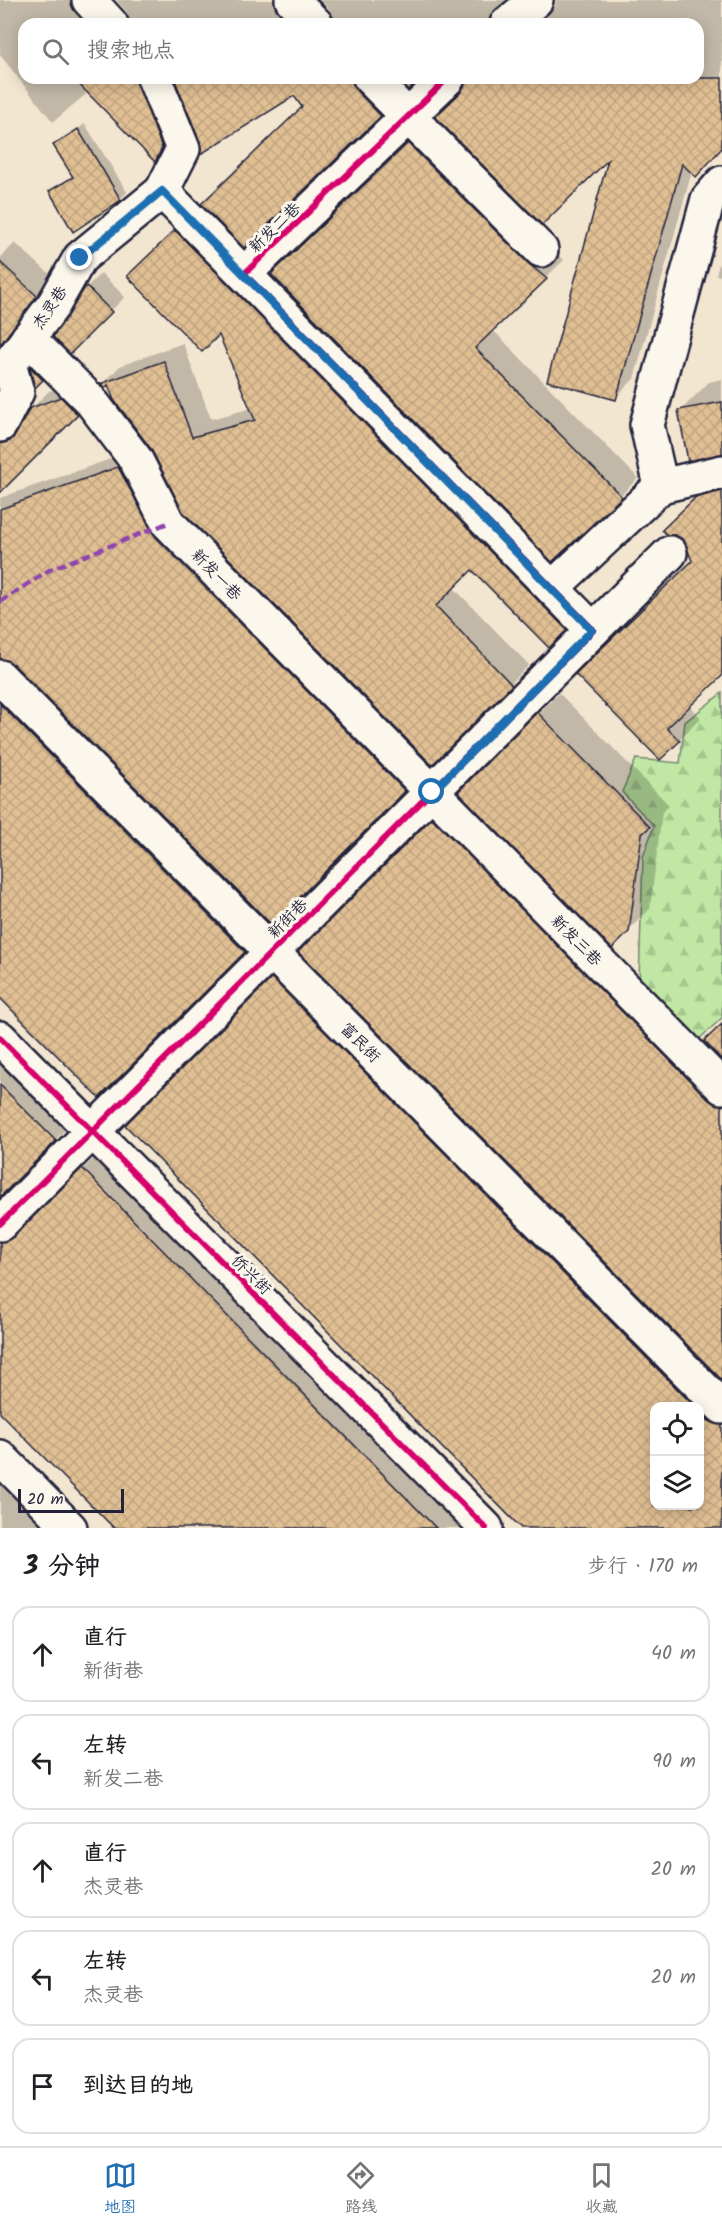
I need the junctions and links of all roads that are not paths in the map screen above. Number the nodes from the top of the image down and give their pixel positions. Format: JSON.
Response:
{"nodes":[{"id":1,"x":89,"y":0,"type":"edge"},
{"id":2,"x":292,"y":0,"type":"edge"},
{"id":3,"x":536,"y":0,"type":"edge"},
{"id":4,"x":106,"y":18,"type":"edge"},
{"id":5,"x":310,"y":18,"type":"edge"},
{"id":6,"x":514,"y":18,"type":"edge"},
{"id":7,"x":156,"y":84,"type":"edge"},
{"id":8,"x":376,"y":84,"type":"edge"},
{"id":9,"x":442,"y":84,"type":"edge"},
{"id":10,"x":407,"y":116,"type":"junction"},
{"id":11,"x":722,"y":183,"type":"edge"},
{"id":12,"x":162,"y":191,"type":"junction"},
{"id":13,"x":541,"y":250,"type":"dead end"},
{"id":14,"x":244,"y":274,"type":"junction"},
{"id":15,"x":28,"y":338,"type":"junction"},
{"id":16,"x":0,"y":425,"type":"edge"},
{"id":17,"x":722,"y":472,"type":"edge"},
{"id":18,"x":661,"y":486,"type":"junction"},
{"id":19,"x":670,"y":553,"type":"dead end"},
{"id":20,"x":552,"y":588,"type":"junction"},
{"id":21,"x":592,"y":630,"type":"junction"},
{"id":22,"x":0,"y":677,"type":"edge"},
{"id":23,"x":432,"y":792,"type":"junction"},
{"id":24,"x":272,"y":953,"type":"junction"},
{"id":25,"x":0,"y":1038,"type":"edge"},
{"id":26,"x":722,"y":1087,"type":"edge"},
{"id":27,"x":93,"y":1132,"type":"junction"},
{"id":28,"x":0,"y":1224,"type":"edge"},
{"id":29,"x":722,"y":1407,"type":"edge"},
{"id":30,"x":0,"y":1457,"type":"edge"},
{"id":31,"x":70,"y":1528,"type":"edge"},
{"id":32,"x":486,"y":1528,"type":"edge"}],
"edges":[{"from":1,"to":4,"type":"street"},
{"from":2,"to":5,"type":"street"},
{"from":3,"to":6,"type":"street"},
{"from":7,"to":12,"type":"street"},
{"from":8,"to":10,"type":"street"},
{"from":9,"to":10,"type":"street","name":"新发二巷"},
{"from":10,"to":13,"type":"street"},
{"from":10,"to":14,"type":"street","name":"新发二巷"},
{"from":11,"to":18,"type":"street"},
{"from":12,"to":14,"type":"street"},
{"from":12,"to":15,"type":"street","name":"杰灵巷"},
{"from":14,"to":20,"type":"street","name":"新发二巷"},
{"from":15,"to":16,"type":"street","name":"杰灵巷"},
{"from":15,"to":23,"type":"street","name":"新发一巷"},
{"from":17,"to":18,"type":"street"},
{"from":18,"to":20,"type":"street"},
{"from":19,"to":21,"type":"street","name":"新街巷"},
{"from":20,"to":21,"type":"street","name":"新发二巷"},
{"from":21,"to":23,"type":"street","name":"新街巷"},
{"from":22,"to":24,"type":"street","name":"富民街"},
{"from":23,"to":24,"type":"street","name":"新街巷"},
{"from":23,"to":26,"type":"street","name":"新发三巷"},
{"from":24,"to":27,"type":"street","name":"新街巷"},
{"from":24,"to":29,"type":"street","name":"富民街"},
{"from":25,"to":27,"type":"street","name":"侨兴街"},
{"from":27,"to":28,"type":"street","name":"新街巷"},
{"from":27,"to":32,"type":"street","name":"侨兴街"},
{"from":30,"to":31,"type":"street"}]}
